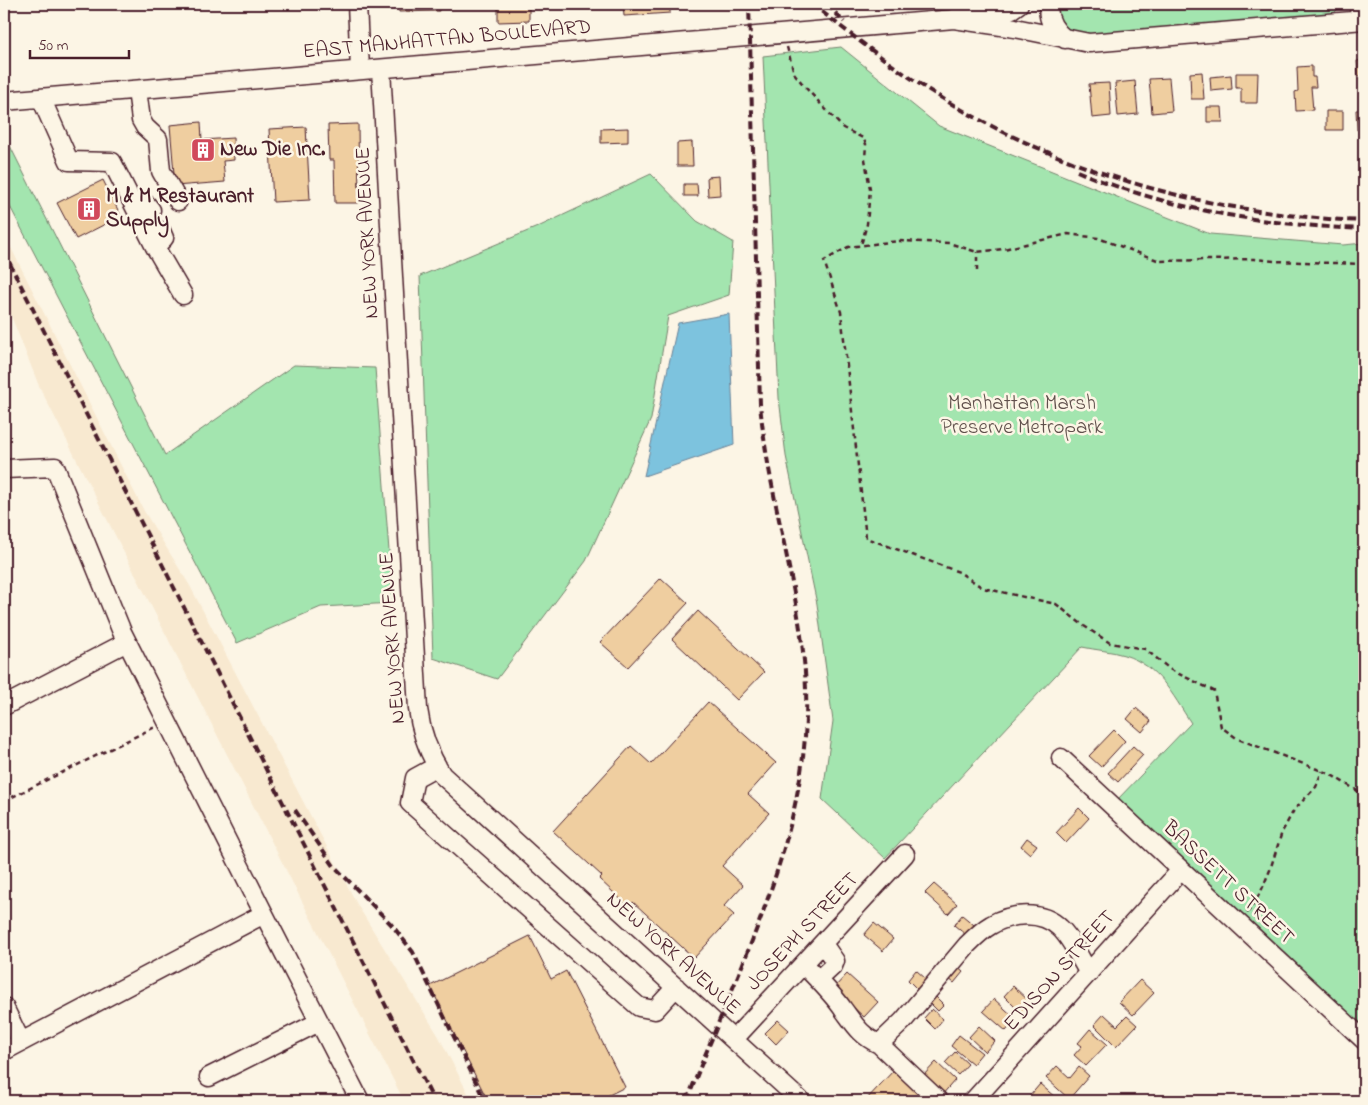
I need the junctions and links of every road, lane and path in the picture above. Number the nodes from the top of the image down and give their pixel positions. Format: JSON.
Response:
{"nodes":[{"id":1,"x":357,"y":4,"type":"edge"},
{"id":2,"x":1019,"y":4,"type":"edge"},
{"id":3,"x":1049,"y":4,"type":"edge"},
{"id":4,"x":970,"y":11,"type":"edge"},
{"id":5,"x":1361,"y":15,"type":"edge"},
{"id":6,"x":784,"y":34,"type":"junction"},
{"id":7,"x":1065,"y":39,"type":"junction"},
{"id":8,"x":381,"y":69,"type":"junction"},
{"id":9,"x":360,"y":70,"type":"junction"},
{"id":10,"x":137,"y":90,"type":"junction"},
{"id":11,"x":41,"y":98,"type":"junction"},
{"id":12,"x":4,"y":101,"type":"edge"},
{"id":13,"x":131,"y":200,"type":"junction"},
{"id":14,"x":178,"y":201,"type":"dead end"},
{"id":15,"x":151,"y":210,"type":"dead end"},
{"id":16,"x":861,"y":245,"type":"junction"},
{"id":17,"x":977,"y":252,"type":"junction"},
{"id":18,"x":1364,"y":264,"type":"edge"},
{"id":19,"x":977,"y":271,"type":"dead end"},
{"id":20,"x":183,"y":295,"type":"dead end"},
{"id":21,"x":4,"y":469,"type":"edge"},
{"id":22,"x":127,"y":642,"type":"junction"},
{"id":23,"x":4,"y":706,"type":"edge"},
{"id":24,"x":167,"y":721,"type":"junction"},
{"id":25,"x":1061,"y":758,"type":"dead end"},
{"id":26,"x":437,"y":766,"type":"junction"},
{"id":27,"x":1322,"y":771,"type":"junction"},
{"id":28,"x":1364,"y":795,"type":"edge"},
{"id":29,"x":4,"y":801,"type":"edge"},
{"id":30,"x":905,"y":854,"type":"dead end"},
{"id":31,"x":1181,"y":870,"type":"junction"},
{"id":32,"x":264,"y":914,"type":"junction"},
{"id":33,"x":1238,"y":923,"type":"junction"},
{"id":34,"x":823,"y":944,"type":"junction"},
{"id":35,"x":804,"y":965,"type":"junction"},
{"id":36,"x":1089,"y":973,"type":"junction"},
{"id":37,"x":818,"y":980,"type":"junction"},
{"id":38,"x":676,"y":987,"type":"junction"},
{"id":39,"x":4,"y":1007,"type":"edge"},
{"id":40,"x":319,"y":1022,"type":"junction"},
{"id":41,"x":734,"y":1039,"type":"junction"},
{"id":42,"x":1364,"y":1040,"type":"edge"},
{"id":43,"x":21,"y":1042,"type":"junction"},
{"id":44,"x":879,"y":1044,"type":"junction"},
{"id":45,"x":4,"y":1051,"type":"edge"},
{"id":46,"x":210,"y":1077,"type":"dead end"},
{"id":47,"x":360,"y":1101,"type":"edge"},
{"id":48,"x":801,"y":1101,"type":"edge"},
{"id":49,"x":939,"y":1101,"type":"edge"},
{"id":50,"x":973,"y":1101,"type":"edge"}],
"edges":[{"from":1,"to":9,"type":"street"},
{"from":2,"to":4,"type":"street"},
{"from":3,"to":7,"type":"street"},
{"from":4,"to":6,"type":"street","name":"EAST MANHATTAN BOULEVARD"},
{"from":4,"to":7,"type":"street","name":"EAST MANHATTAN BOULEVARD"},
{"from":5,"to":7,"type":"street","name":"EAST MANHATTAN BOULEVARD"},
{"from":6,"to":8,"type":"street","name":"EAST MANHATTAN BOULEVARD"},
{"from":6,"to":16,"type":"path"},
{"from":8,"to":9,"type":"street","name":"EAST MANHATTAN BOULEVARD"},
{"from":8,"to":26,"type":"street","name":"NEW YORK AVENUE"},
{"from":9,"to":10,"type":"street","name":"EAST MANHATTAN BOULEVARD"},
{"from":10,"to":11,"type":"street","name":"EAST MANHATTAN BOULEVARD"},
{"from":10,"to":14,"type":"street"},
{"from":11,"to":12,"type":"street","name":"EAST MANHATTAN BOULEVARD"},
{"from":11,"to":13,"type":"street"},
{"from":13,"to":15,"type":"street"},
{"from":13,"to":20,"type":"street"},
{"from":16,"to":17,"type":"path"},
{"from":16,"to":27,"type":"path"},
{"from":17,"to":18,"type":"path"},
{"from":17,"to":19,"type":"path"},
{"from":21,"to":22,"type":"street"},
{"from":22,"to":23,"type":"street"},
{"from":22,"to":24,"type":"street"},
{"from":24,"to":29,"type":"path"},
{"from":24,"to":32,"type":"street"},
{"from":25,"to":31,"type":"street","name":"BASSETT STREET"},
{"from":26,"to":38,"type":"street","name":"NEW YORK AVENUE"},
{"from":26,"to":38,"type":"street"},
{"from":27,"to":28,"type":"path"},
{"from":27,"to":33,"type":"path"},
{"from":30,"to":34,"type":"street","name":"JOSEPH STREET"},
{"from":31,"to":33,"type":"street","name":"BASSETT STREET"},
{"from":31,"to":36,"type":"street","name":"EDISON STREET"},
{"from":32,"to":40,"type":"street"},
{"from":32,"to":43,"type":"street"},
{"from":33,"to":42,"type":"street","name":"BASSETT STREET"},
{"from":34,"to":35,"type":"street","name":"JOSEPH STREET"},
{"from":34,"to":37,"type":"street"},
{"from":35,"to":37,"type":"street"},
{"from":35,"to":41,"type":"street","name":"JOSEPH STREET"},
{"from":36,"to":44,"type":"street"},
{"from":36,"to":50,"type":"street","name":"EDISON STREET"},
{"from":37,"to":44,"type":"street"},
{"from":38,"to":41,"type":"street","name":"NEW YORK AVENUE"},
{"from":39,"to":43,"type":"street"},
{"from":40,"to":46,"type":"street"},
{"from":40,"to":47,"type":"street"},
{"from":41,"to":48,"type":"street","name":"NEW YORK AVENUE"},
{"from":43,"to":45,"type":"street"},
{"from":44,"to":49,"type":"street"}]}
